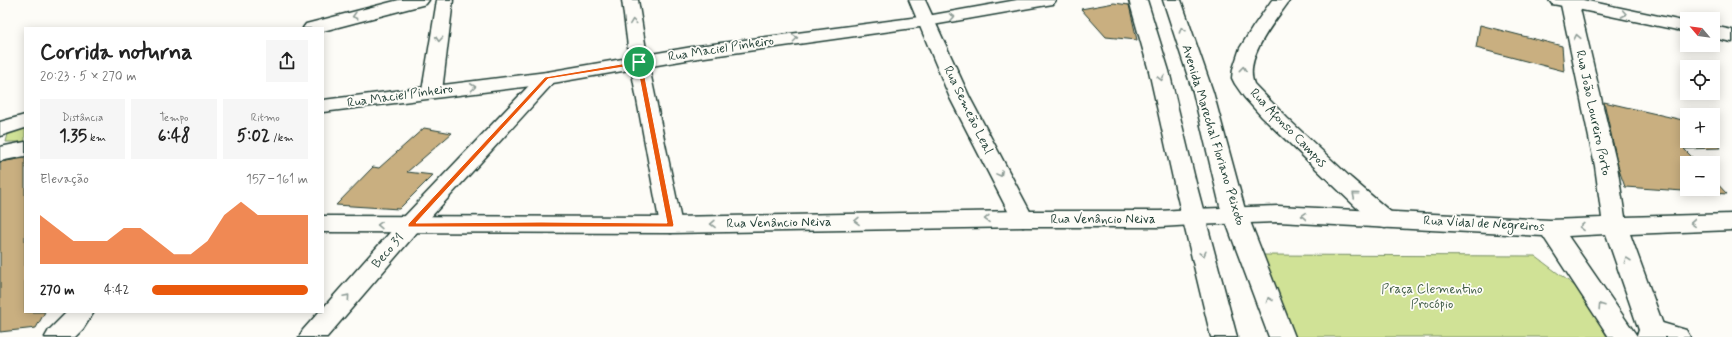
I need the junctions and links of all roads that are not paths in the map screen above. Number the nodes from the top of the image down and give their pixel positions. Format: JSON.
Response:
{"nodes":[{"id":1,"x":420,"y":0,"type":"edge"},
{"id":2,"x":445,"y":0,"type":"edge"},
{"id":3,"x":630,"y":0,"type":"edge"},
{"id":4,"x":917,"y":0,"type":"edge"},
{"id":5,"x":1047,"y":0,"type":"edge"},
{"id":6,"x":1138,"y":0,"type":"edge"},
{"id":7,"x":1172,"y":0,"type":"edge"},
{"id":8,"x":1281,"y":0,"type":"edge"},
{"id":9,"x":1566,"y":1,"type":"edge"},
{"id":10,"x":927,"y":21,"type":"junction"},
{"id":11,"x":1680,"y":25,"type":"edge"},
{"id":12,"x":316,"y":27,"type":"edge"},
{"id":13,"x":1720,"y":33,"type":"edge"},
{"id":14,"x":1732,"y":36,"type":"edge"},
{"id":15,"x":639,"y":62,"type":"junction"},
{"id":16,"x":547,"y":78,"type":"junction"},
{"id":17,"x":432,"y":91,"type":"junction"},
{"id":18,"x":324,"y":106,"type":"edge"},
{"id":19,"x":24,"y":121,"type":"edge"},
{"id":20,"x":0,"y":129,"type":"edge"},
{"id":21,"x":24,"y":149,"type":"edge"},
{"id":22,"x":0,"y":154,"type":"edge"},
{"id":23,"x":1236,"y":215,"type":"junction"},
{"id":24,"x":1193,"y":217,"type":"junction"},
{"id":25,"x":1023,"y":219,"type":"junction"},
{"id":26,"x":1385,"y":220,"type":"junction"},
{"id":27,"x":1732,"y":222,"type":"edge"},
{"id":28,"x":324,"y":224,"type":"edge"},
{"id":29,"x":671,"y":225,"type":"junction"},
{"id":30,"x":410,"y":226,"type":"junction"},
{"id":31,"x":1615,"y":226,"type":"junction"},
{"id":32,"x":1550,"y":228,"type":"junction"},
{"id":33,"x":69,"y":313,"type":"edge"},
{"id":34,"x":81,"y":313,"type":"edge"},
{"id":35,"x":1651,"y":334,"type":"edge"},
{"id":36,"x":58,"y":337,"type":"edge"},
{"id":37,"x":312,"y":337,"type":"edge"},
{"id":38,"x":1224,"y":337,"type":"edge"},
{"id":39,"x":1282,"y":337,"type":"edge"},
{"id":40,"x":1624,"y":337,"type":"edge"},
{"id":41,"x":1677,"y":337,"type":"edge"}],
"edges":[{"from":1,"to":12,"type":"main road","one_way":true},
{"from":2,"to":17,"type":"street","one_way":true},
{"from":15,"to":3,"type":"street","one_way":true},
{"from":4,"to":10,"type":"street","name":"Rua Semeão Leal"},
{"from":10,"to":5,"type":"main road","name":"Rua Maciel Pinheiro","one_way":true},
{"from":6,"to":24,"type":"main road","one_way":true},
{"from":23,"to":7,"type":"main road","name":"Avenida Marechal Floriano Peixoto","one_way":true},
{"from":26,"to":8,"type":"main road","name":"Rua Afonso Campos","one_way":true},
{"from":9,"to":11,"type":"main road","one_way":true},
{"from":31,"to":9,"type":"main road","name":"Rua João Loureiro Porto","one_way":true},
{"from":15,"to":10,"type":"main road","name":"Rua Maciel Pinheiro","one_way":true},
{"from":10,"to":25,"type":"street","name":"Rua Semeão Leal","one_way":true},
{"from":13,"to":14,"type":"main road"},
{"from":15,"to":16,"type":"main road","name":"Rua Maciel Pinheiro"},
{"from":15,"to":29,"type":"street"},
{"from":17,"to":16,"type":"main road","name":"Rua Maciel Pinheiro","one_way":true},
{"from":16,"to":30,"type":"street","name":"Beco 31"},
{"from":17,"to":18,"type":"main road","name":"Rua Maciel Pinheiro"},
{"from":19,"to":20,"type":"main road"},
{"from":21,"to":22,"type":"main road"},
{"from":23,"to":24,"type":"main road","name":"Rua Venâncio Neiva"},
{"from":26,"to":23,"type":"main road","name":"Rua Vidal de Negreiros","one_way":true},
{"from":39,"to":23,"type":"main road","name":"Avenida Marechal Floriano Peixoto","one_way":true},
{"from":24,"to":25,"type":"main road","name":"Rua Venâncio Neiva"},
{"from":24,"to":38,"type":"main road","one_way":true},
{"from":25,"to":29,"type":"main road","name":"Rua Venâncio Neiva","one_way":true},
{"from":26,"to":32,"type":"main road","name":"Rua Vidal de Negreiros"},
{"from":27,"to":31,"type":"main road","name":"Rua Vidal de Negreiros","one_way":true},
{"from":30,"to":28,"type":"main road","name":"Rua Venâncio Neiva","one_way":true},
{"from":29,"to":30,"type":"main road","name":"Rua Venâncio Neiva"},
{"from":37,"to":30,"type":"street","name":"Beco 31","one_way":true},
{"from":31,"to":32,"type":"main road","name":"Rua Vidal de Negreiros","one_way":true},
{"from":35,"to":31,"type":"main road","name":"Rua João Loureiro Porto","one_way":true},
{"from":40,"to":32,"type":"main road","one_way":true},
{"from":33,"to":36,"type":"main road"},
{"from":34,"to":36,"type":"main road"},
{"from":35,"to":41,"type":"street"}]}
